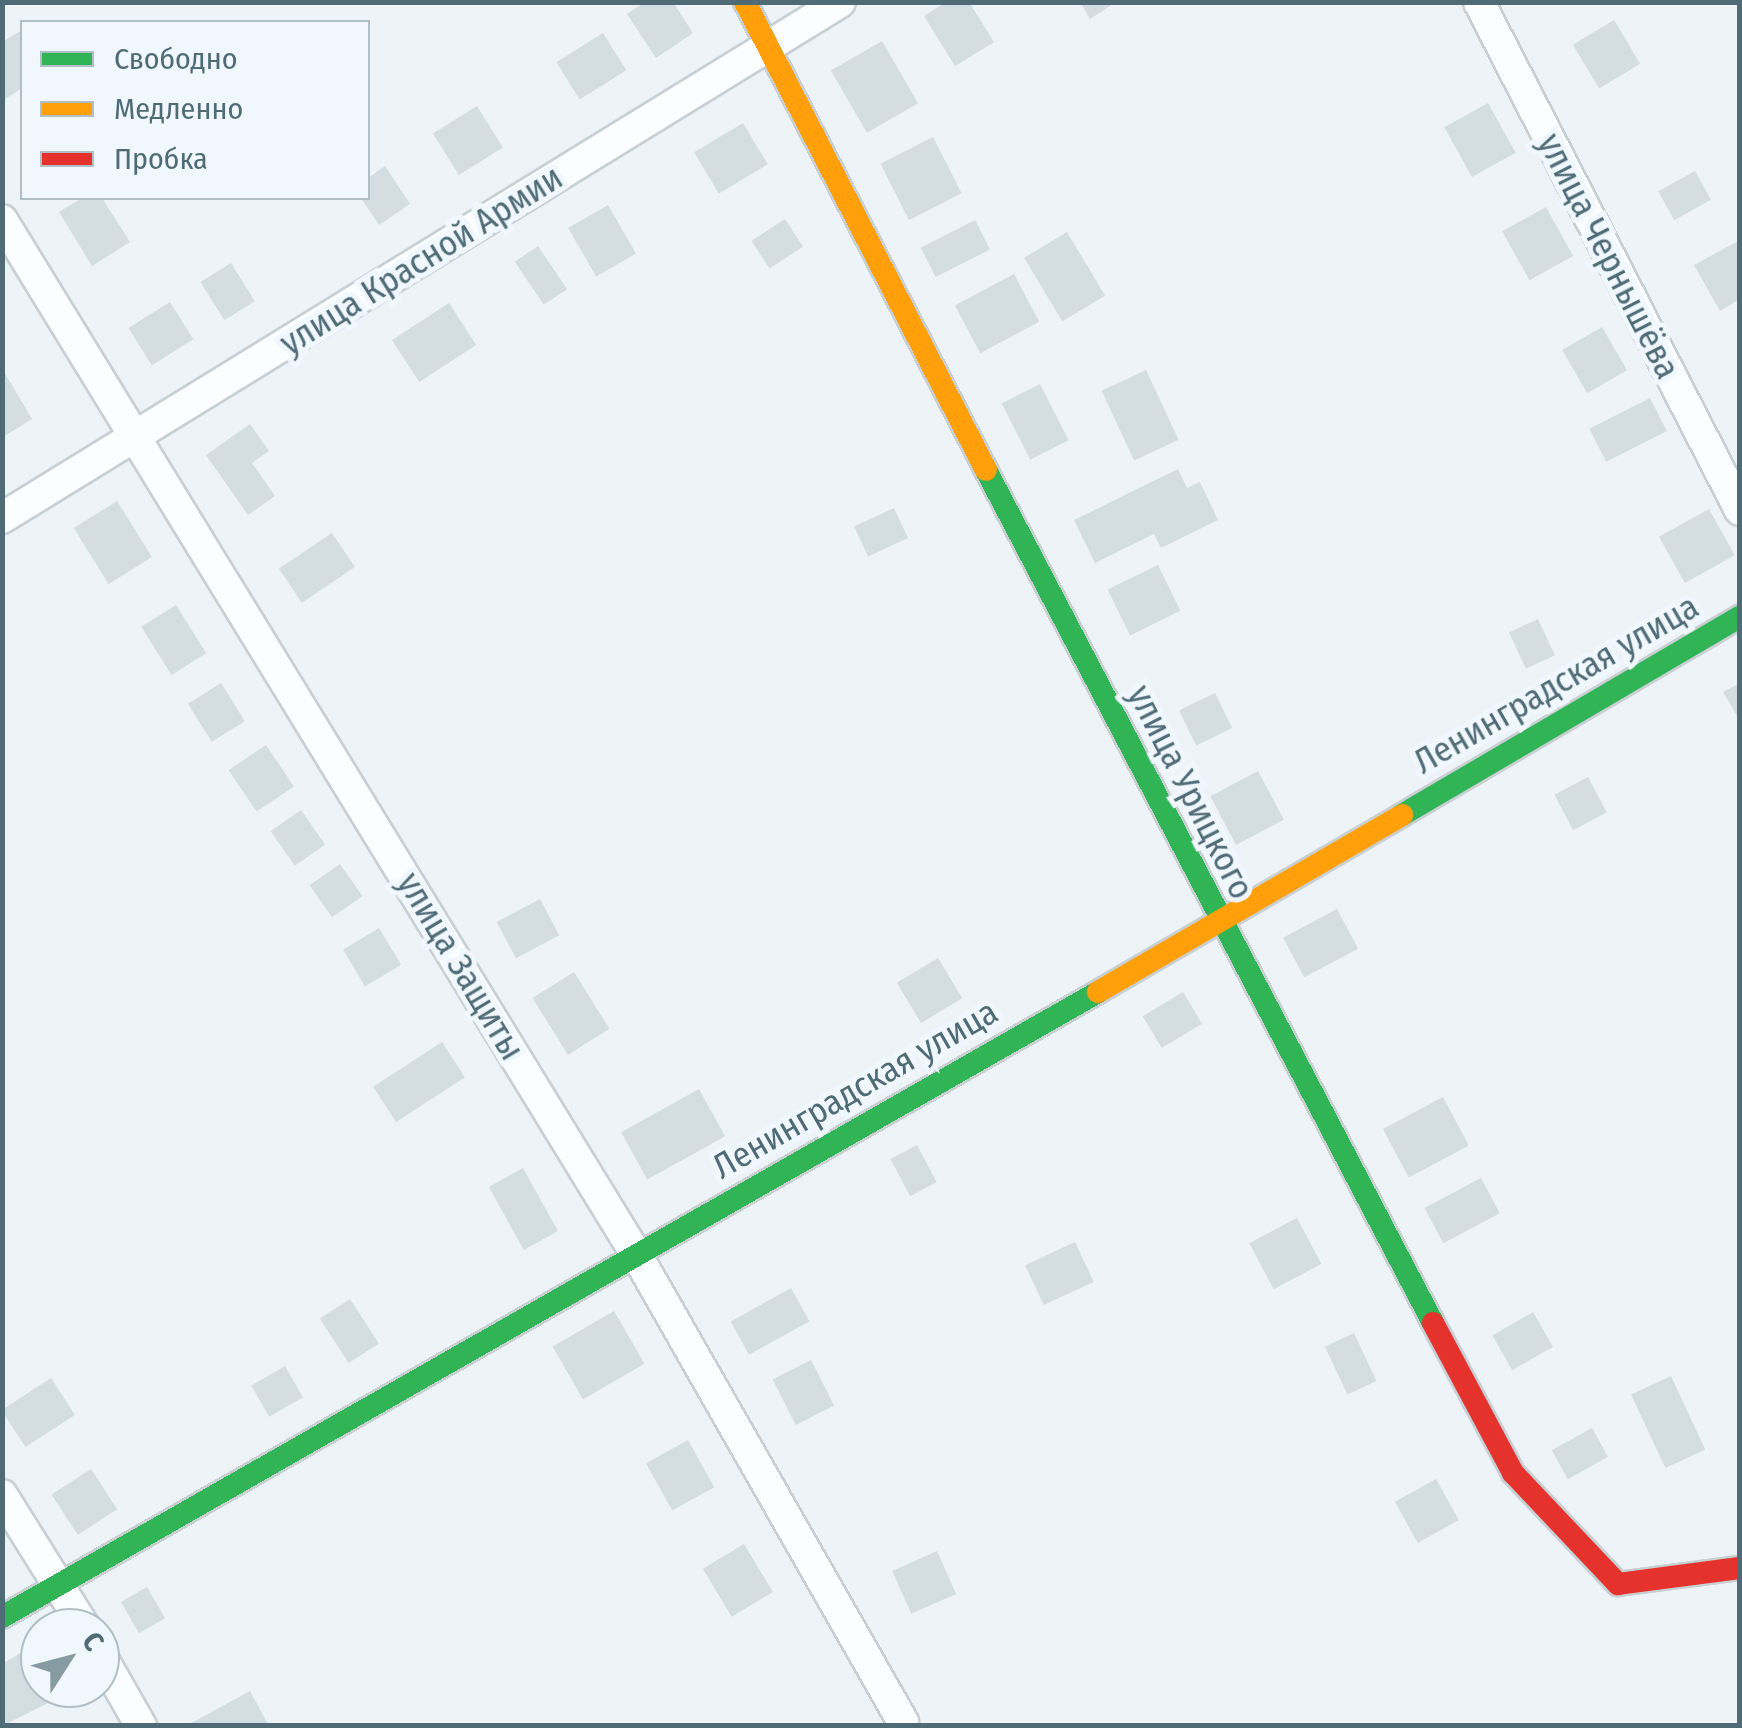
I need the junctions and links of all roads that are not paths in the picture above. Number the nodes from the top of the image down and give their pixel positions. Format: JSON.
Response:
{"nodes":[{"id":1,"x":746,"y":2,"type":"edge"},
{"id":2,"x":840,"y":2,"type":"edge"},
{"id":3,"x":1479,"y":2,"type":"edge"},
{"id":4,"x":768,"y":44,"type":"junction"},
{"id":5,"x":2,"y":220,"type":"edge"},
{"id":6,"x":139,"y":434,"type":"junction"},
{"id":7,"x":1740,"y":510,"type":"edge"},
{"id":8,"x":2,"y":518,"type":"edge"},
{"id":9,"x":1740,"y":617,"type":"edge"},
{"id":10,"x":1219,"y":923,"type":"junction"},
{"id":11,"x":636,"y":1254,"type":"junction"},
{"id":12,"x":2,"y":1496,"type":"edge"},
{"id":13,"x":1740,"y":1568,"type":"edge"},
{"id":14,"x":59,"y":1584,"type":"junction"},
{"id":15,"x":73,"y":1608,"type":"edge"},
{"id":16,"x":2,"y":1617,"type":"edge"},
{"id":17,"x":120,"y":1688,"type":"edge"},
{"id":18,"x":903,"y":1722,"type":"dead end"},
{"id":19,"x":142,"y":1726,"type":"edge"}],
"edges":[{"from":1,"to":4,"type":"street","name":"улица Урицкого"},
{"from":2,"to":4,"type":"street","name":"улица Красной Армии"},
{"from":3,"to":7,"type":"street","name":"улица Чернышёва"},
{"from":4,"to":6,"type":"street","name":"улица Красной Армии"},
{"from":4,"to":10,"type":"street","name":"улица Урицкого"},
{"from":5,"to":6,"type":"street","name":"улица Защиты"},
{"from":6,"to":8,"type":"street","name":"улица Красной Армии"},
{"from":6,"to":11,"type":"street","name":"улица Защиты"},
{"from":9,"to":10,"type":"street","name":"Ленинградская улица"},
{"from":10,"to":11,"type":"street","name":"Ленинградская улица"},
{"from":10,"to":13,"type":"street","name":"улица Урицкого"},
{"from":11,"to":14,"type":"street","name":"Ленинградская улица"},
{"from":11,"to":18,"type":"street","name":"улица Защиты"},
{"from":12,"to":14,"type":"street"},
{"from":14,"to":15,"type":"street"},
{"from":14,"to":16,"type":"street","name":"Ленинградская улица"},
{"from":17,"to":19,"type":"street"}]}
